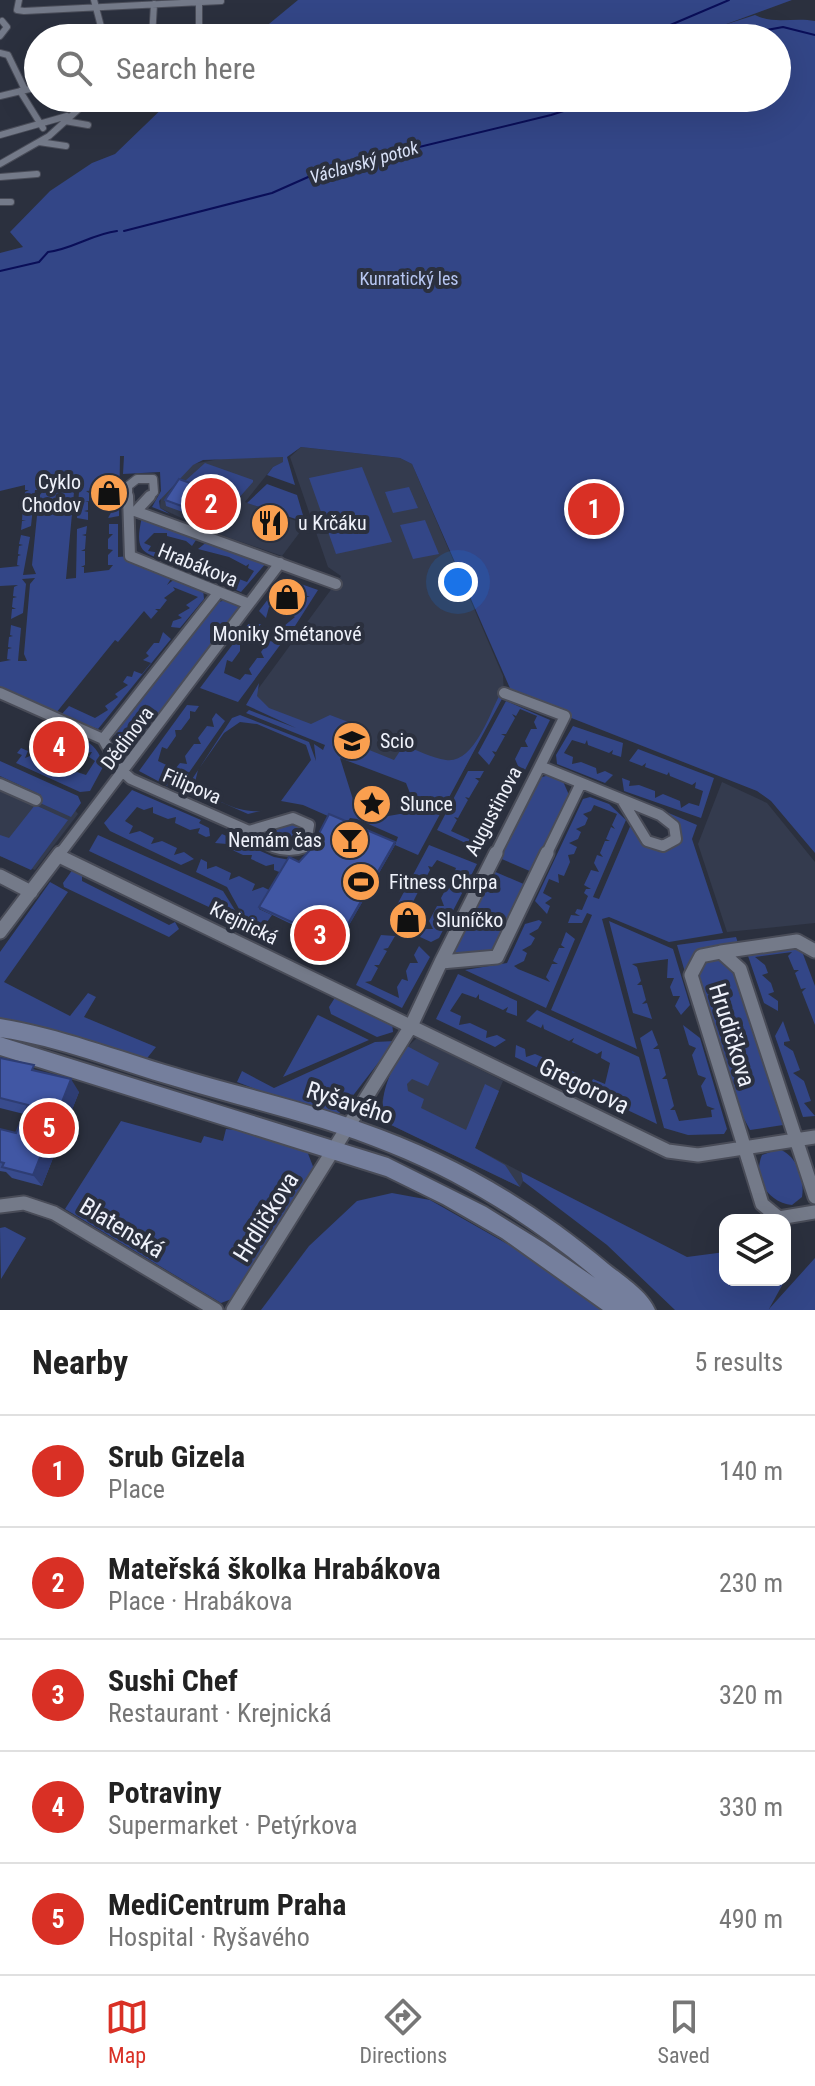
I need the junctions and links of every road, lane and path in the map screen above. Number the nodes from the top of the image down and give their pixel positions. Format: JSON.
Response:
{"nodes":[{"id":1,"x":19,"y":0,"type":"edge"},
{"id":2,"x":199,"y":1,"type":"edge"},
{"id":3,"x":221,"y":1,"type":"edge"},
{"id":4,"x":95,"y":4,"type":"edge"},
{"id":5,"x":154,"y":4,"type":"junction"},
{"id":6,"x":2,"y":21,"type":"dead end"},
{"id":7,"x":100,"y":24,"type":"edge"},
{"id":8,"x":153,"y":24,"type":"edge"},
{"id":9,"x":199,"y":24,"type":"edge"},
{"id":10,"x":0,"y":36,"type":"edge"},
{"id":11,"x":0,"y":53,"type":"edge"},
{"id":12,"x":23,"y":90,"type":"joint"},
{"id":13,"x":0,"y":96,"type":"edge"},
{"id":14,"x":35,"y":112,"type":"edge"},
{"id":15,"x":72,"y":112,"type":"edge"},
{"id":16,"x":75,"y":112,"type":"edge"},
{"id":17,"x":65,"y":121,"type":"junction"},
{"id":18,"x":41,"y":124,"type":"junction"},
{"id":19,"x":88,"y":125,"type":"dead end"},
{"id":20,"x":0,"y":135,"type":"edge"},
{"id":21,"x":49,"y":136,"type":"junction"},
{"id":22,"x":39,"y":142,"type":"junction"},
{"id":23,"x":66,"y":146,"type":"dead end"},
{"id":24,"x":0,"y":164,"type":"edge"},
{"id":25,"x":37,"y":174,"type":"dead end"},
{"id":26,"x":0,"y":177,"type":"edge"},
{"id":27,"x":0,"y":202,"type":"edge"},
{"id":28,"x":11,"y":202,"type":"dead end"},
{"id":29,"x":280,"y":563,"type":"junction"},
{"id":30,"x":336,"y":584,"type":"dead end"},
{"id":31,"x":218,"y":593,"type":"junction"},
{"id":32,"x":249,"y":604,"type":"junction"},
{"id":33,"x":0,"y":693,"type":"edge"},
{"id":34,"x":504,"y":693,"type":"dead end"},
{"id":35,"x":103,"y":739,"type":"junction"},
{"id":36,"x":540,"y":766,"type":"junction"},
{"id":37,"x":122,"y":773,"type":"junction"},
{"id":38,"x":581,"y":783,"type":"junction"},
{"id":39,"x":0,"y":784,"type":"edge"},
{"id":40,"x":36,"y":800,"type":"dead end"},
{"id":41,"x":622,"y":800,"type":"junction"},
{"id":42,"x":249,"y":831,"type":"junction"},
{"id":43,"x":59,"y":856,"type":"junction"},
{"id":44,"x":0,"y":876,"type":"edge"},
{"id":45,"x":31,"y":892,"type":"junction"},
{"id":46,"x":0,"y":932,"type":"edge"},
{"id":47,"x":815,"y":951,"type":"edge"},
{"id":48,"x":721,"y":952,"type":"junction"},
{"id":49,"x":441,"y":962,"type":"junction"},
{"id":50,"x":411,"y":1026,"type":"junction"},
{"id":51,"x":0,"y":1028,"type":"edge"},
{"id":52,"x":0,"y":1046,"type":"edge"},
{"id":53,"x":347,"y":1128,"type":"junction"},
{"id":54,"x":815,"y":1137,"type":"edge"},
{"id":55,"x":797,"y":1140,"type":"junction"},
{"id":56,"x":336,"y":1148,"type":"junction"},
{"id":57,"x":745,"y":1149,"type":"junction"},
{"id":58,"x":815,"y":1197,"type":"edge"},
{"id":59,"x":0,"y":1206,"type":"edge"},
{"id":60,"x":815,"y":1212,"type":"edge"},
{"id":61,"x":216,"y":1310,"type":"edge"},
{"id":62,"x":233,"y":1310,"type":"edge"},
{"id":63,"x":620,"y":1310,"type":"edge"},
{"id":64,"x":645,"y":1310,"type":"edge"}],
"edges":[{"from":1,"to":4,"type":"street"},
{"from":2,"to":3,"type":"street"},
{"from":2,"to":5,"type":"street"},
{"from":2,"to":9,"type":"street"},
{"from":4,"to":5,"type":"street"},
{"from":4,"to":7,"type":"street"},
{"from":5,"to":8,"type":"street"},
{"from":6,"to":10,"type":"street"},
{"from":11,"to":12,"type":"street"},
{"from":12,"to":13,"type":"street"},
{"from":14,"to":18,"type":"street"},
{"from":15,"to":18,"type":"street"},
{"from":16,"to":17,"type":"street"},
{"from":17,"to":19,"type":"street"},
{"from":17,"to":21,"type":"street"},
{"from":18,"to":20,"type":"street"},
{"from":18,"to":21,"type":"street"},
{"from":21,"to":22,"type":"street"},
{"from":22,"to":23,"type":"street"},
{"from":22,"to":24,"type":"street"},
{"from":25,"to":26,"type":"street"},
{"from":27,"to":28,"type":"street"},
{"from":29,"to":30,"type":"street","name":"Hrabákova"},
{"from":29,"to":31,"type":"street","name":"Hrabákova"},
{"from":29,"to":32,"type":"street","name":"Dědinova"},
{"from":31,"to":32,"type":"street","name":"Hrabákova"},
{"from":31,"to":35,"type":"street","name":"Dědinova"},
{"from":32,"to":37,"type":"street","name":"Dědinova"},
{"from":33,"to":35,"type":"street"},
{"from":34,"to":36,"type":"street","name":"Augustinova"},
{"from":35,"to":37,"type":"street"},
{"from":36,"to":38,"type":"street","name":"Augustinova"},
{"from":36,"to":49,"type":"street","name":"Augustinova"},
{"from":37,"to":42,"type":"street","name":"Filipova"},
{"from":37,"to":43,"type":"street","name":"Dědinova"},
{"from":38,"to":41,"type":"street","name":"Augustinova"},
{"from":38,"to":49,"type":"street"},
{"from":39,"to":40,"type":"street"},
{"from":41,"to":41,"type":"street","name":"Augustinova"},
{"from":42,"to":42,"type":"street","name":"Filipova"},
{"from":43,"to":45,"type":"street","name":"Dědinova"},
{"from":43,"to":50,"type":"street","name":"Krejnická"},
{"from":44,"to":45,"type":"street"},
{"from":45,"to":46,"type":"street","name":"Dědinova"},
{"from":47,"to":48,"type":"street","name":"Hrudičkova"},
{"from":48,"to":55,"type":"street","name":"Hrudičkova"},
{"from":48,"to":57,"type":"street","name":"Hrudičkova"},
{"from":49,"to":50,"type":"street","name":"Augustinova"},
{"from":50,"to":53,"type":"street","name":"Augustinova"},
{"from":50,"to":57,"type":"street","name":"Gregorova"},
{"from":51,"to":53,"type":"main road","name":"Ryšavého"},
{"from":52,"to":56,"type":"main road"},
{"from":53,"to":56,"type":"street","name":"Augustinova"},
{"from":53,"to":64,"type":"main road","name":"Ryšavého"},
{"from":54,"to":55,"type":"street","name":"Gregorova"},
{"from":55,"to":57,"type":"street","name":"Gregorova"},
{"from":55,"to":58,"type":"street"},
{"from":56,"to":62,"type":"street","name":"Hrdličkova"},
{"from":56,"to":63,"type":"main road"},
{"from":57,"to":60,"type":"street"},
{"from":59,"to":61,"type":"street","name":"Blatenská"}]}
